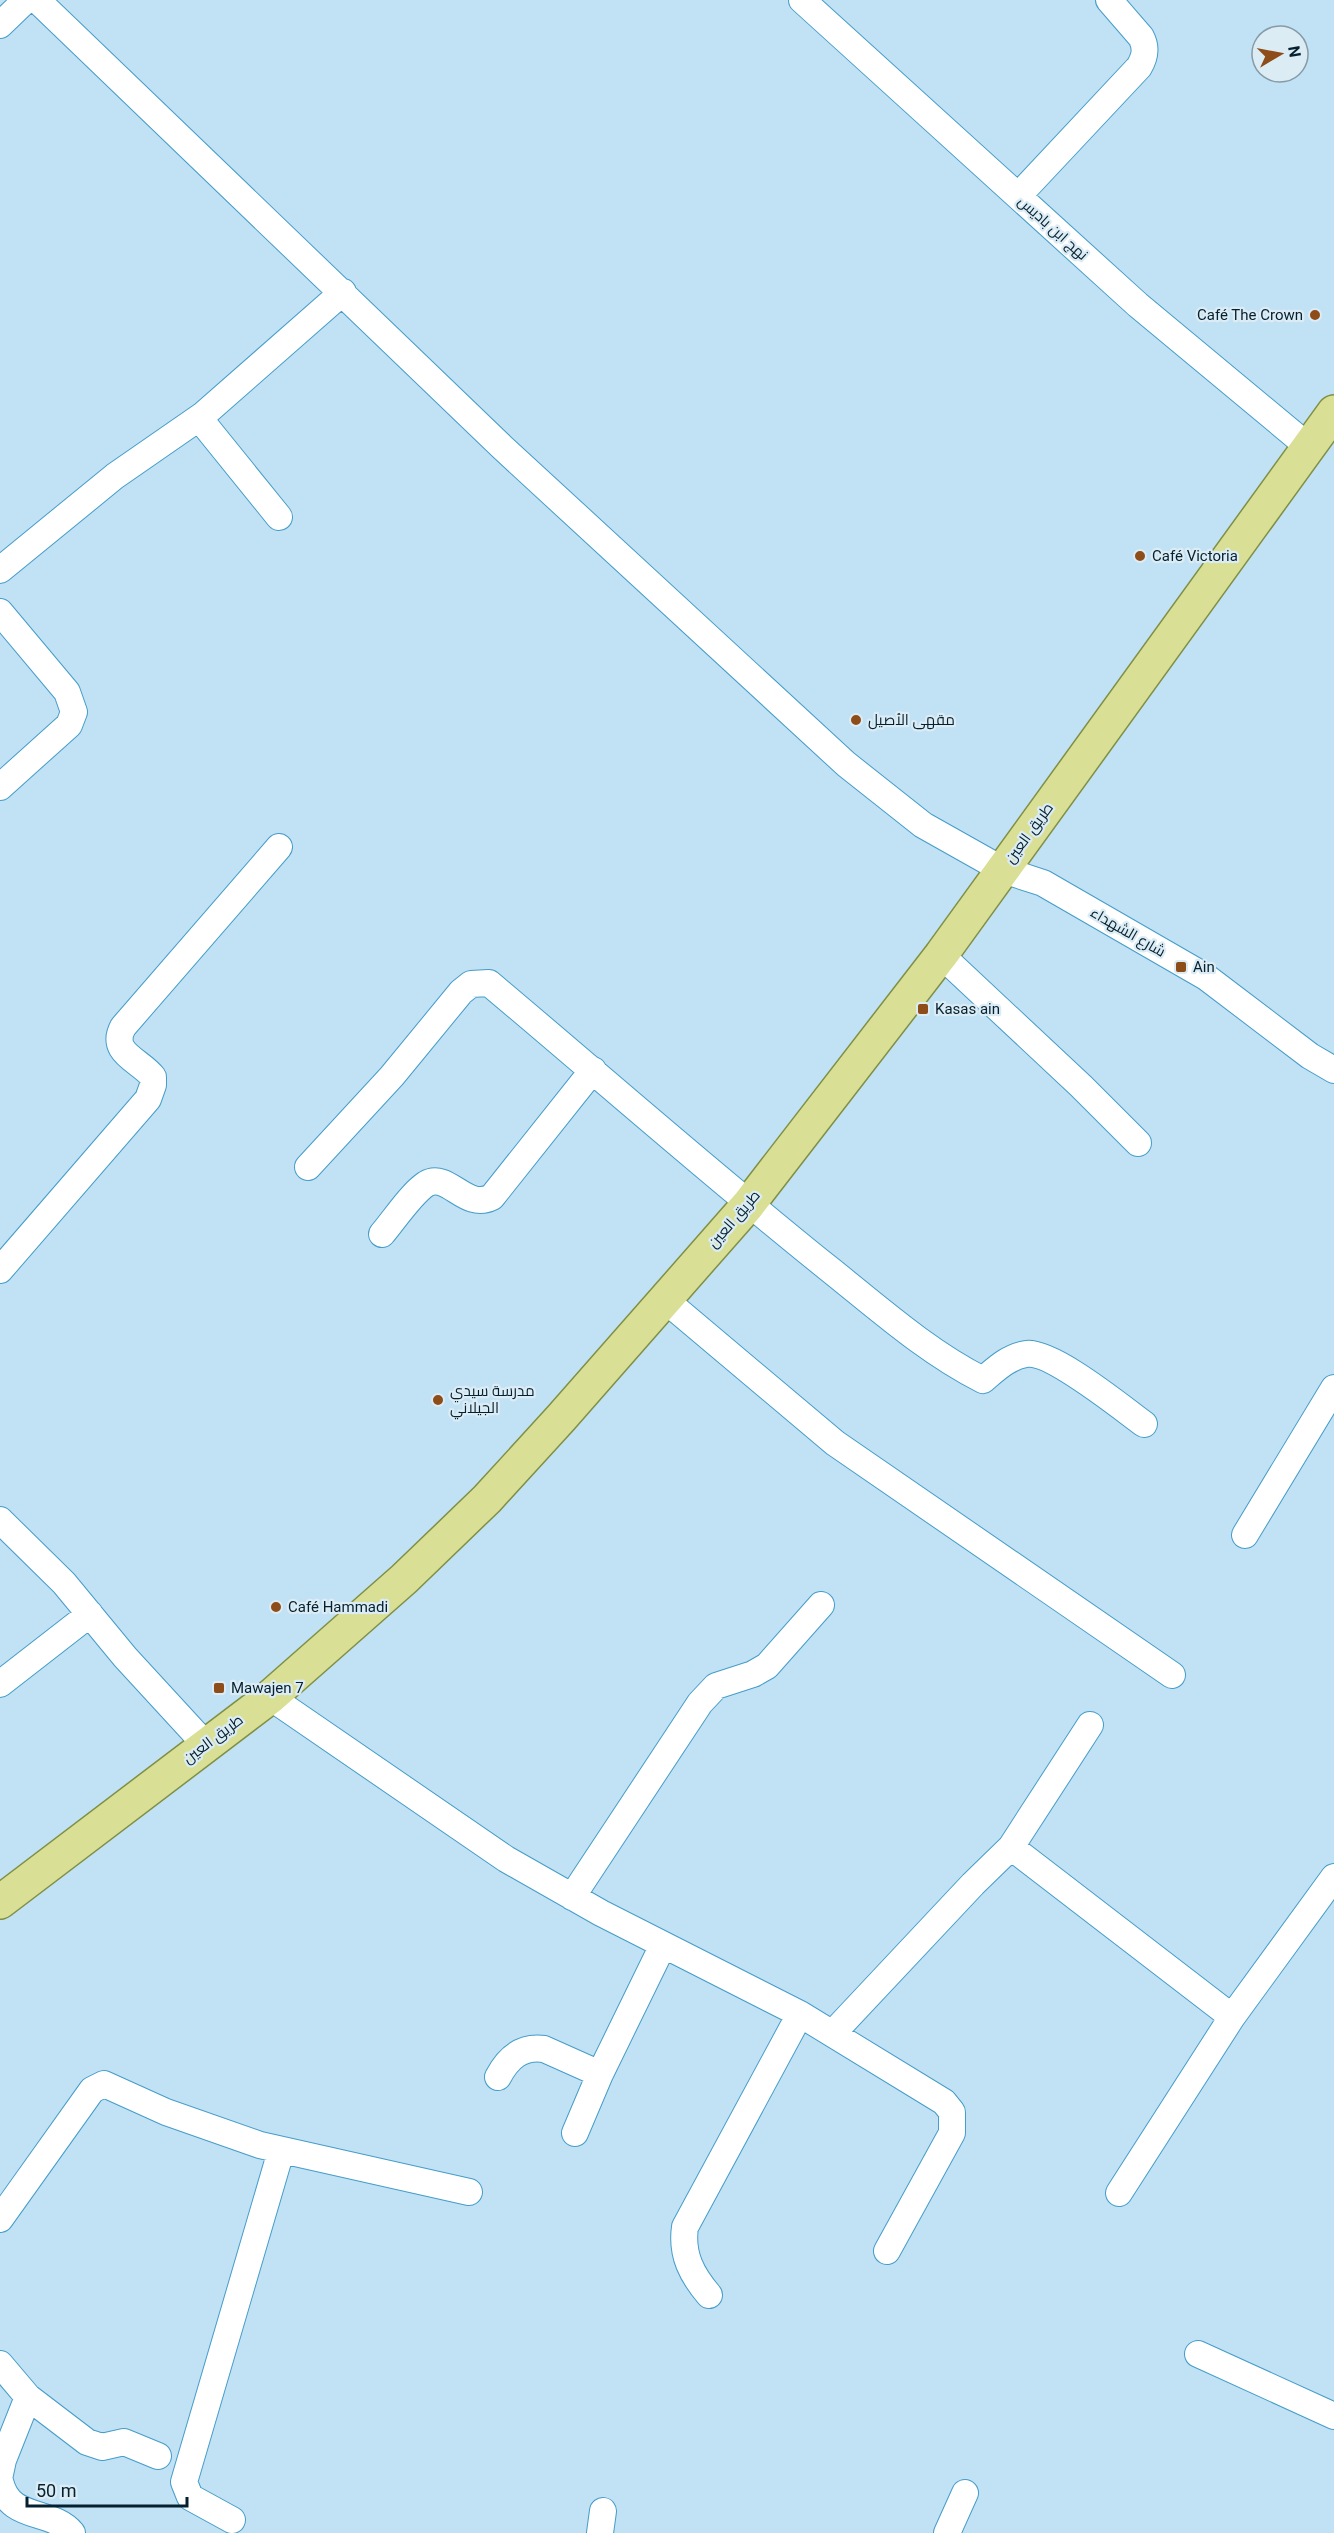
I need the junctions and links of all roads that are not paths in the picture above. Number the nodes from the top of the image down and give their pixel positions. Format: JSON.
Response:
{"nodes":[{"id":1,"x":26,"y":0,"type":"edge"},
{"id":2,"x":37,"y":0,"type":"edge"},
{"id":3,"x":802,"y":0,"type":"edge"},
{"id":4,"x":1109,"y":0,"type":"edge"},
{"id":5,"x":0,"y":25,"type":"edge"},
{"id":6,"x":1018,"y":196,"type":"junction"},
{"id":7,"x":342,"y":292,"type":"junction"},
{"id":8,"x":1334,"y":412,"type":"edge"},
{"id":9,"x":199,"y":418,"type":"junction"},
{"id":10,"x":1310,"y":448,"type":"junction"},
{"id":11,"x":279,"y":517,"type":"dead end"},
{"id":12,"x":0,"y":570,"type":"edge"},
{"id":13,"x":0,"y":612,"type":"edge"},
{"id":14,"x":0,"y":787,"type":"edge"},
{"id":15,"x":279,"y":847,"type":"dead end"},
{"id":16,"x":1003,"y":870,"type":"junction"},
{"id":17,"x":940,"y":956,"type":"junction"},
{"id":18,"x":593,"y":1070,"type":"junction"},
{"id":19,"x":1334,"y":1070,"type":"edge"},
{"id":20,"x":1138,"y":1143,"type":"dead end"},
{"id":21,"x":308,"y":1167,"type":"dead end"},
{"id":22,"x":748,"y":1204,"type":"junction"},
{"id":23,"x":382,"y":1234,"type":"dead end"},
{"id":24,"x":0,"y":1270,"type":"edge"},
{"id":25,"x":664,"y":1299,"type":"junction"},
{"id":26,"x":1334,"y":1388,"type":"edge"},
{"id":27,"x":1144,"y":1424,"type":"dead end"},
{"id":28,"x":0,"y":1520,"type":"edge"},
{"id":29,"x":1245,"y":1535,"type":"dead end"},
{"id":30,"x":820,"y":1605,"type":"dead end"},
{"id":31,"x":90,"y":1614,"type":"junction"},
{"id":32,"x":1172,"y":1675,"type":"dead end"},
{"id":33,"x":0,"y":1684,"type":"edge"},
{"id":34,"x":270,"y":1697,"type":"junction"},
{"id":35,"x":1090,"y":1725,"type":"dead end"},
{"id":36,"x":205,"y":1744,"type":"junction"},
{"id":37,"x":1011,"y":1847,"type":"junction"},
{"id":38,"x":1334,"y":1877,"type":"edge"},
{"id":39,"x":572,"y":1897,"type":"junction"},
{"id":40,"x":0,"y":1902,"type":"edge"},
{"id":41,"x":663,"y":1945,"type":"junction"},
{"id":42,"x":800,"y":2014,"type":"junction"},
{"id":43,"x":1232,"y":2017,"type":"junction"},
{"id":44,"x":834,"y":2032,"type":"junction"},
{"id":45,"x":600,"y":2074,"type":"junction"},
{"id":46,"x":498,"y":2077,"type":"dead end"},
{"id":47,"x":575,"y":2133,"type":"dead end"},
{"id":48,"x":281,"y":2151,"type":"junction"},
{"id":49,"x":469,"y":2192,"type":"dead end"},
{"id":50,"x":1119,"y":2193,"type":"dead end"},
{"id":51,"x":0,"y":2219,"type":"edge"},
{"id":52,"x":887,"y":2251,"type":"dead end"},
{"id":53,"x":709,"y":2295,"type":"dead end"},
{"id":54,"x":1198,"y":2354,"type":"dead end"},
{"id":55,"x":0,"y":2364,"type":"edge"},
{"id":56,"x":28,"y":2397,"type":"junction"},
{"id":57,"x":1334,"y":2416,"type":"edge"},
{"id":58,"x":158,"y":2456,"type":"dead end"},
{"id":59,"x":0,"y":2474,"type":"edge"},
{"id":60,"x":0,"y":2481,"type":"edge"},
{"id":61,"x":965,"y":2493,"type":"dead end"},
{"id":62,"x":232,"y":2520,"type":"dead end"},
{"id":63,"x":72,"y":2533,"type":"edge"},
{"id":64,"x":947,"y":2533,"type":"edge"}],
"edges":[{"from":1,"to":5,"type":"street"},
{"from":2,"to":7,"type":"street","name":"شارع الشهداء"},
{"from":3,"to":6,"type":"street","name":"نهج ابن باديس"},
{"from":4,"to":6,"type":"street"},
{"from":6,"to":10,"type":"street","name":"نهج ابن باديس"},
{"from":7,"to":9,"type":"street"},
{"from":7,"to":16,"type":"street","name":"شارع الشهداء"},
{"from":8,"to":10,"type":"main road","name":"طريق العين"},
{"from":9,"to":11,"type":"street"},
{"from":9,"to":12,"type":"street"},
{"from":10,"to":16,"type":"main road","name":"طريق العين"},
{"from":13,"to":14,"type":"street"},
{"from":15,"to":24,"type":"street"},
{"from":16,"to":17,"type":"main road","name":"طريق العين"},
{"from":16,"to":19,"type":"street","name":"شارع الشهداء"},
{"from":17,"to":20,"type":"street"},
{"from":17,"to":22,"type":"main road","name":"طريق العين"},
{"from":18,"to":21,"type":"street"},
{"from":18,"to":22,"type":"street"},
{"from":18,"to":23,"type":"street"},
{"from":22,"to":25,"type":"main road","name":"طريق العين"},
{"from":22,"to":27,"type":"street"},
{"from":25,"to":32,"type":"street"},
{"from":25,"to":34,"type":"main road","name":"طريق العين"},
{"from":26,"to":29,"type":"street"},
{"from":28,"to":31,"type":"street"},
{"from":30,"to":39,"type":"street"},
{"from":31,"to":33,"type":"street"},
{"from":31,"to":36,"type":"street"},
{"from":34,"to":36,"type":"main road","name":"طريق العين"},
{"from":34,"to":39,"type":"street"},
{"from":35,"to":37,"type":"street"},
{"from":36,"to":40,"type":"main road","name":"طريق العين"},
{"from":37,"to":43,"type":"street"},
{"from":37,"to":44,"type":"street"},
{"from":38,"to":43,"type":"street"},
{"from":39,"to":41,"type":"street"},
{"from":41,"to":42,"type":"street"},
{"from":41,"to":45,"type":"street"},
{"from":42,"to":44,"type":"street"},
{"from":42,"to":53,"type":"street"},
{"from":43,"to":50,"type":"street"},
{"from":44,"to":52,"type":"street"},
{"from":45,"to":46,"type":"street"},
{"from":45,"to":47,"type":"street"},
{"from":48,"to":49,"type":"street"},
{"from":48,"to":51,"type":"street"},
{"from":48,"to":62,"type":"street"},
{"from":54,"to":57,"type":"street"},
{"from":55,"to":56,"type":"street"},
{"from":56,"to":58,"type":"street"},
{"from":56,"to":59,"type":"street"},
{"from":60,"to":63,"type":"street"},
{"from":61,"to":64,"type":"street"}]}
